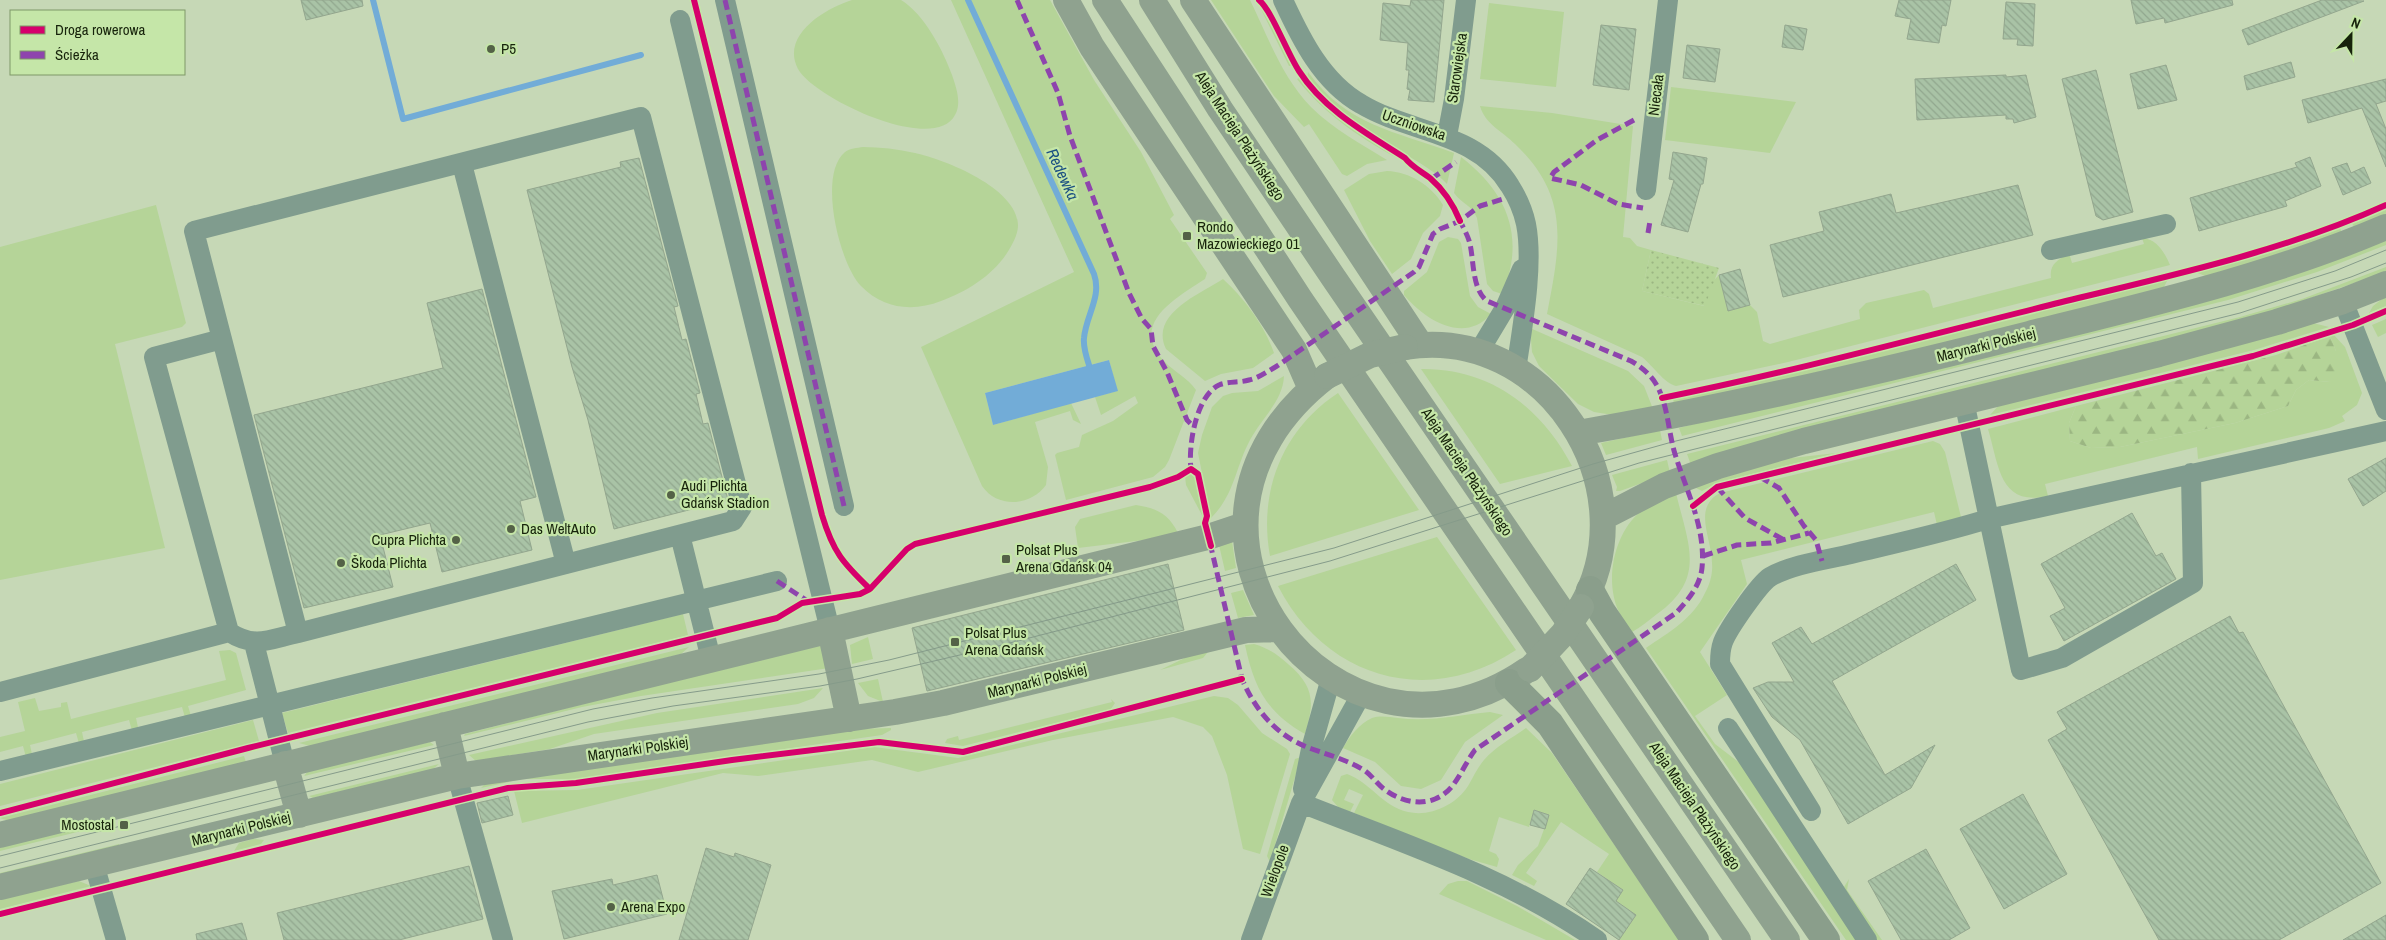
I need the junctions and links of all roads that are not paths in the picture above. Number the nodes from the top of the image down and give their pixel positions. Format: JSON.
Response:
{"nodes":[{"id":1,"x":725,"y":0,"type":"edge"},
{"id":2,"x":1066,"y":0,"type":"edge"},
{"id":3,"x":1105,"y":0,"type":"edge"},
{"id":4,"x":1152,"y":0,"type":"edge"},
{"id":5,"x":1193,"y":0,"type":"edge"},
{"id":6,"x":1283,"y":0,"type":"edge"},
{"id":7,"x":1466,"y":0,"type":"edge"},
{"id":8,"x":1668,"y":0,"type":"edge"},
{"id":9,"x":680,"y":20,"type":"dead end"},
{"id":10,"x":1447,"y":136,"type":"junction"},
{"id":11,"x":462,"y":164,"type":"junction"},
{"id":12,"x":1646,"y":190,"type":"dead end"},
{"id":13,"x":2166,"y":224,"type":"dead end"},
{"id":14,"x":2386,"y":227,"type":"edge"},
{"id":15,"x":2052,"y":250,"type":"dead end"},
{"id":16,"x":1528,"y":256,"type":"junction"},
{"id":17,"x":2386,"y":284,"type":"edge"},
{"id":18,"x":2343,"y":301,"type":"junction"},
{"id":19,"x":222,"y":339,"type":"junction"},
{"id":20,"x":1412,"y":346,"type":"junction"},
{"id":21,"x":1478,"y":353,"type":"junction"},
{"id":22,"x":1516,"y":370,"type":"junction"},
{"id":23,"x":1319,"y":383,"type":"junction"},
{"id":24,"x":1964,"y":401,"type":"junction"},
{"id":25,"x":2386,"y":410,"type":"edge"},
{"id":26,"x":2386,"y":431,"type":"edge"},
{"id":27,"x":1578,"y":433,"type":"junction"},
{"id":28,"x":2191,"y":473,"type":"junction"},
{"id":29,"x":844,"y":506,"type":"dead end"},
{"id":30,"x":1604,"y":517,"type":"junction"},
{"id":31,"x":1988,"y":519,"type":"junction"},
{"id":32,"x":1244,"y":525,"type":"junction"},
{"id":33,"x":680,"y":535,"type":"junction"},
{"id":34,"x":566,"y":564,"type":"junction"},
{"id":35,"x":777,"y":581,"type":"dead end"},
{"id":36,"x":1585,"y":599,"type":"junction"},
{"id":37,"x":696,"y":601,"type":"junction"},
{"id":38,"x":1279,"y":629,"type":"junction"},
{"id":39,"x":830,"y":630,"type":"junction"},
{"id":40,"x":229,"y":632,"type":"junction"},
{"id":41,"x":298,"y":633,"type":"junction"},
{"id":42,"x":254,"y":643,"type":"junction"},
{"id":43,"x":711,"y":659,"type":"junction"},
{"id":44,"x":1519,"y":676,"type":"junction"},
{"id":45,"x":1331,"y":678,"type":"junction"},
{"id":46,"x":0,"y":692,"type":"edge"},
{"id":47,"x":1362,"y":693,"type":"junction"},
{"id":48,"x":270,"y":705,"type":"junction"},
{"id":49,"x":849,"y":719,"type":"junction"},
{"id":50,"x":446,"y":725,"type":"junction"},
{"id":51,"x":1728,"y":728,"type":"dead end"},
{"id":52,"x":285,"y":764,"type":"junction"},
{"id":53,"x":0,"y":771,"type":"edge"},
{"id":54,"x":457,"y":776,"type":"junction"},
{"id":55,"x":1301,"y":803,"type":"junction"},
{"id":56,"x":1812,"y":811,"type":"dead end"},
{"id":57,"x":299,"y":815,"type":"junction"},
{"id":58,"x":0,"y":835,"type":"edge"},
{"id":59,"x":94,"y":864,"type":"junction"},
{"id":60,"x":0,"y":887,"type":"edge"},
{"id":61,"x":116,"y":940,"type":"edge"},
{"id":62,"x":503,"y":940,"type":"edge"},
{"id":63,"x":1251,"y":940,"type":"edge"},
{"id":64,"x":1597,"y":940,"type":"edge"},
{"id":65,"x":1695,"y":940,"type":"edge"},
{"id":66,"x":1738,"y":940,"type":"edge"},
{"id":67,"x":1787,"y":940,"type":"edge"},
{"id":68,"x":1826,"y":940,"type":"edge"},
{"id":69,"x":1867,"y":940,"type":"edge"}],
"edges":[{"from":1,"to":29,"type":"street"},
{"from":2,"to":23,"type":"main road"},
{"from":3,"to":66,"type":"main road"},
{"from":4,"to":67,"type":"main road","name":"Aleja Macieja Płażyńskiego"},
{"from":5,"to":20,"type":"main road"},
{"from":6,"to":10,"type":"street","name":"Uczniowska"},
{"from":7,"to":10,"type":"street","name":"Starowiejska"},
{"from":8,"to":12,"type":"street","name":"Niecała"},
{"from":9,"to":39,"type":"street"},
{"from":10,"to":16,"type":"street","name":"Uczniowska"},
{"from":11,"to":19,"type":"street"},
{"from":11,"to":33,"type":"street"},
{"from":11,"to":34,"type":"street"},
{"from":13,"to":15,"type":"street"},
{"from":14,"to":27,"type":"main road","name":"Marynarki Polskiej"},
{"from":16,"to":21,"type":"street","name":"Uczniowska"},
{"from":16,"to":22,"type":"street","name":"Uczniowska"},
{"from":17,"to":18,"type":"main road"},
{"from":18,"to":24,"type":"main road"},
{"from":18,"to":25,"type":"street"},
{"from":19,"to":40,"type":"street"},
{"from":19,"to":41,"type":"street"},
{"from":20,"to":21,"type":"main road"},
{"from":20,"to":23,"type":"main road","bridge":true},
{"from":21,"to":22,"type":"main road"},
{"from":22,"to":27,"type":"main road"},
{"from":23,"to":32,"type":"main road"},
{"from":24,"to":30,"type":"main road"},
{"from":24,"to":31,"type":"street"},
{"from":26,"to":28,"type":"street"},
{"from":27,"to":30,"type":"main road"},
{"from":28,"to":31,"type":"street"},
{"from":28,"to":31,"type":"street"},
{"from":30,"to":36,"type":"main road"},
{"from":31,"to":56,"type":"street"},
{"from":32,"to":38,"type":"main road"},
{"from":32,"to":39,"type":"main road"},
{"from":33,"to":34,"type":"street"},
{"from":33,"to":37,"type":"street"},
{"from":34,"to":41,"type":"street"},
{"from":35,"to":37,"type":"street"},
{"from":36,"to":44,"type":"main road","bridge":true},
{"from":36,"to":68,"type":"highway"},
{"from":37,"to":43,"type":"street"},
{"from":37,"to":48,"type":"street"},
{"from":38,"to":45,"type":"main road"},
{"from":38,"to":49,"type":"main road","name":"Marynarki Polskiej"},
{"from":39,"to":43,"type":"main road"},
{"from":39,"to":49,"type":"main road"},
{"from":40,"to":42,"type":"street"},
{"from":40,"to":46,"type":"street"},
{"from":41,"to":42,"type":"street"},
{"from":42,"to":48,"type":"street"},
{"from":43,"to":50,"type":"main road"},
{"from":44,"to":47,"type":"main road"},
{"from":44,"to":65,"type":"highway"},
{"from":45,"to":47,"type":"main road"},
{"from":45,"to":55,"type":"street","name":"Wielopole"},
{"from":47,"to":55,"type":"street","name":"Wielopole"},
{"from":48,"to":52,"type":"street"},
{"from":48,"to":53,"type":"street"},
{"from":49,"to":54,"type":"main road","name":"Marynarki Polskiej"},
{"from":50,"to":52,"type":"main road"},
{"from":50,"to":54,"type":"main road"},
{"from":51,"to":69,"type":"street"},
{"from":52,"to":57,"type":"main road"},
{"from":52,"to":58,"type":"main road"},
{"from":54,"to":57,"type":"main road","name":"Marynarki Polskiej"},
{"from":54,"to":62,"type":"street"},
{"from":55,"to":63,"type":"street","name":"Wielopole"},
{"from":55,"to":64,"type":"street"},
{"from":57,"to":59,"type":"main road","name":"Marynarki Polskiej"},
{"from":59,"to":60,"type":"main road","name":"Marynarki Polskiej"},
{"from":59,"to":61,"type":"street"}]}
